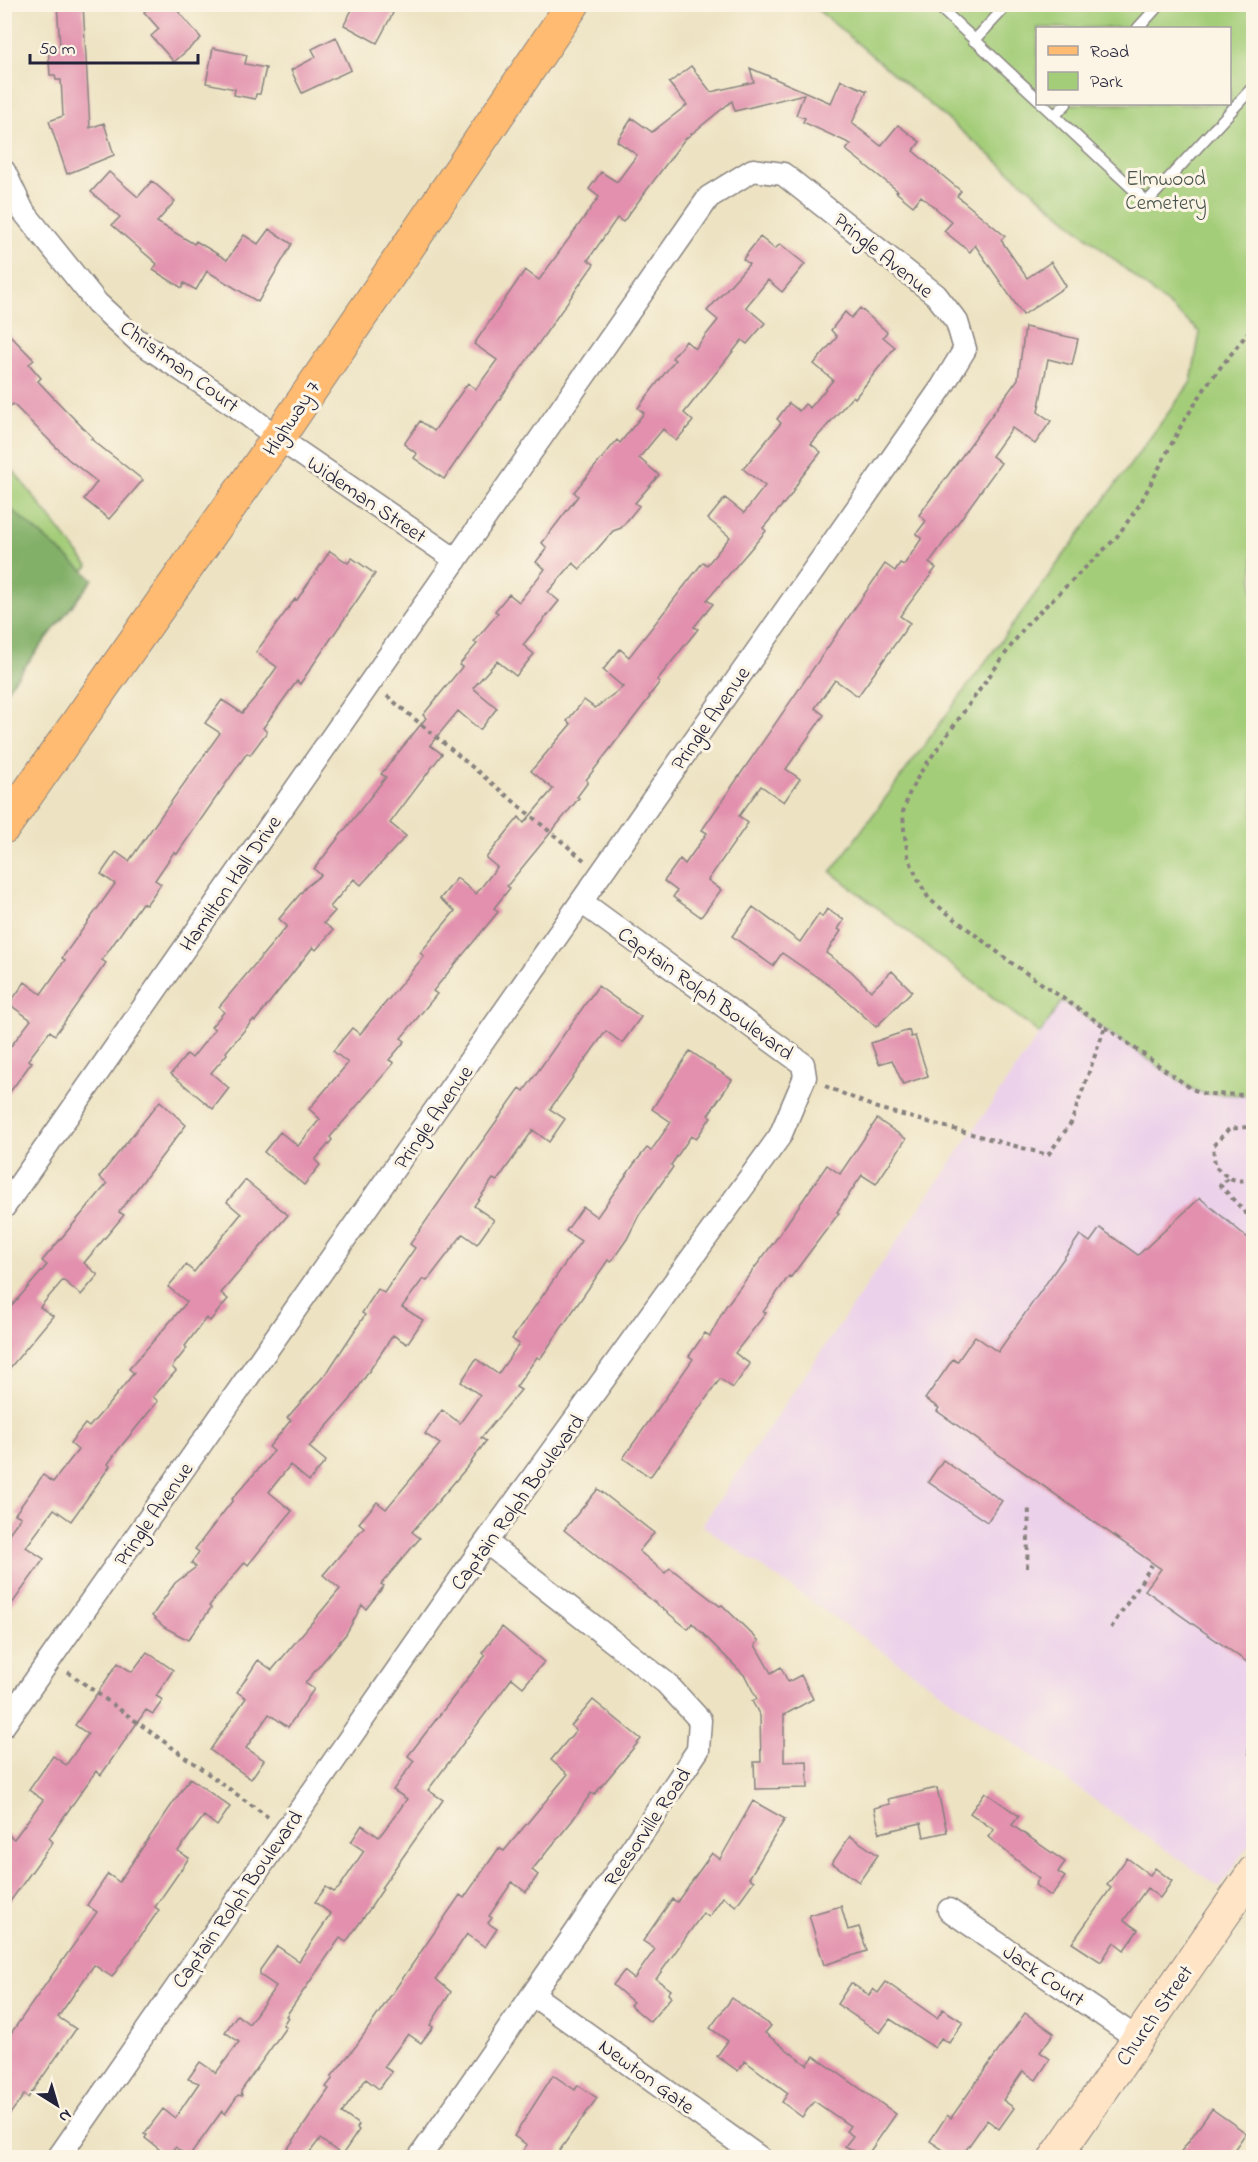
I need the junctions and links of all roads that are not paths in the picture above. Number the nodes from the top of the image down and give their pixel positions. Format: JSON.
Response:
{"nodes":[{"id":1,"x":573,"y":4,"type":"edge"},
{"id":2,"x":936,"y":4,"type":"edge"},
{"id":3,"x":1008,"y":4,"type":"edge"},
{"id":4,"x":1161,"y":4,"type":"edge"},
{"id":5,"x":1139,"y":27,"type":"edge"},
{"id":6,"x":974,"y":41,"type":"junction"},
{"id":7,"x":1254,"y":86,"type":"edge"},
{"id":8,"x":1036,"y":97,"type":"edge"},
{"id":9,"x":1043,"y":105,"type":"edge"},
{"id":10,"x":1065,"y":105,"type":"edge"},
{"id":11,"x":1055,"y":115,"type":"junction"},
{"id":12,"x":4,"y":171,"type":"edge"},
{"id":13,"x":278,"y":438,"type":"junction"},
{"id":14,"x":456,"y":560,"type":"junction"},
{"id":15,"x":4,"y":827,"type":"edge"},
{"id":16,"x":583,"y":903,"type":"junction"},
{"id":17,"x":4,"y":1207,"type":"edge"},
{"id":18,"x":486,"y":1542,"type":"junction"},
{"id":19,"x":4,"y":1725,"type":"edge"},
{"id":20,"x":1254,"y":1871,"type":"edge"},
{"id":21,"x":949,"y":1910,"type":"dead end"},
{"id":22,"x":533,"y":1995,"type":"junction"},
{"id":23,"x":1138,"y":2039,"type":"junction"},
{"id":24,"x":58,"y":2157,"type":"edge"},
{"id":25,"x":419,"y":2157,"type":"edge"},
{"id":26,"x":760,"y":2157,"type":"edge"},
{"id":27,"x":1054,"y":2157,"type":"edge"}],
"edges":[{"from":1,"to":13,"type":"main road","name":"Highway 7"},
{"from":2,"to":6,"type":"lane"},
{"from":3,"to":6,"type":"lane"},
{"from":4,"to":5,"type":"lane"},
{"from":6,"to":8,"type":"lane"},
{"from":7,"to":11,"type":"lane"},
{"from":9,"to":11,"type":"lane"},
{"from":10,"to":11,"type":"lane"},
{"from":12,"to":13,"type":"street","name":"Christman Court"},
{"from":13,"to":14,"type":"street","name":"Wideman Street"},
{"from":13,"to":15,"type":"main road","name":"Highway 7"},
{"from":14,"to":16,"type":"street","name":"Pringle Avenue"},
{"from":14,"to":17,"type":"street","name":"Hamilton Hall Drive"},
{"from":16,"to":18,"type":"street","name":"Captain Rolph Boulevard"},
{"from":16,"to":19,"type":"street","name":"Pringle Avenue"},
{"from":18,"to":22,"type":"street","name":"Reesorville Road"},
{"from":18,"to":24,"type":"street","name":"Captain Rolph Boulevard"},
{"from":20,"to":23,"type":"street","name":"Church Street"},
{"from":21,"to":23,"type":"street","name":"Jack Court"},
{"from":22,"to":25,"type":"street","name":"Reesorville Road"},
{"from":22,"to":26,"type":"street","name":"Newton Gate"},
{"from":23,"to":27,"type":"street","name":"Church Street"}]}
